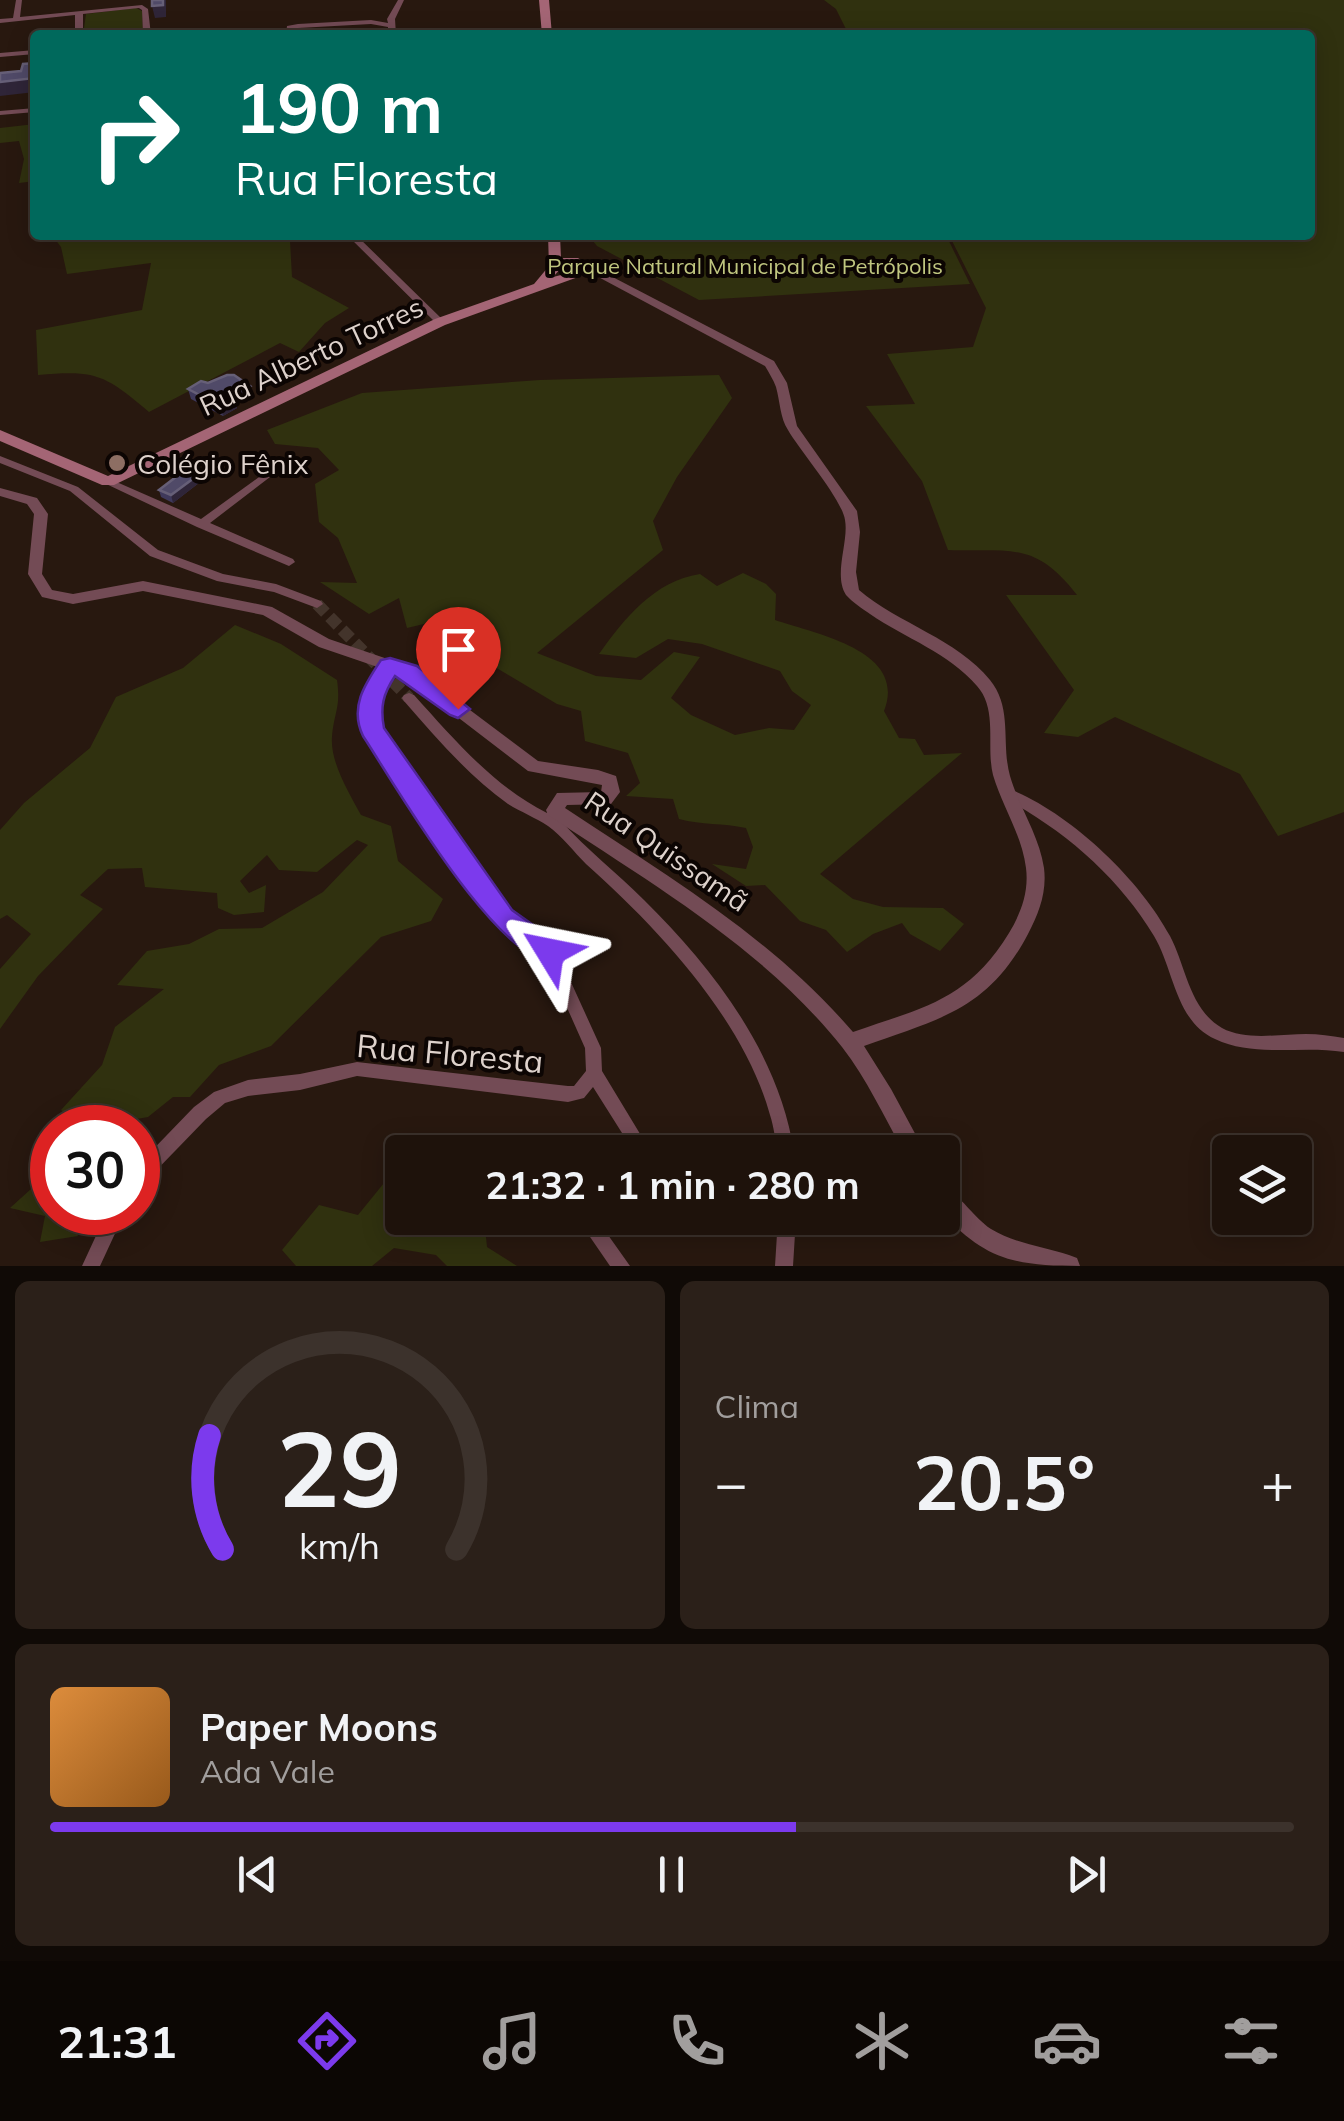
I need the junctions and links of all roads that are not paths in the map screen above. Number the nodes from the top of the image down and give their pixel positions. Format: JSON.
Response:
{"nodes":[{"id":1,"x":19,"y":0,"type":"edge"},
{"id":2,"x":401,"y":0,"type":"edge"},
{"id":3,"x":544,"y":0,"type":"edge"},
{"id":4,"x":79,"y":13,"type":"junction"},
{"id":5,"x":16,"y":19,"type":"junction"},
{"id":6,"x":0,"y":21,"type":"edge"},
{"id":7,"x":79,"y":30,"type":"edge"},
{"id":8,"x":147,"y":30,"type":"edge"},
{"id":9,"x":290,"y":30,"type":"edge"},
{"id":10,"x":378,"y":30,"type":"edge"},
{"id":11,"x":391,"y":30,"type":"edge"},
{"id":12,"x":547,"y":30,"type":"edge"},
{"id":13,"x":30,"y":53,"type":"edge"},
{"id":14,"x":0,"y":56,"type":"edge"},
{"id":15,"x":30,"y":110,"type":"edge"},
{"id":16,"x":0,"y":113,"type":"edge"},
{"id":17,"x":356,"y":240,"type":"edge"},
{"id":18,"x":554,"y":240,"type":"edge"},
{"id":19,"x":555,"y":240,"type":"edge"},
{"id":20,"x":556,"y":266,"type":"junction"},
{"id":21,"x":577,"y":267,"type":"junction"},
{"id":22,"x":540,"y":284,"type":"junction"},
{"id":23,"x":440,"y":322,"type":"junction"},
{"id":24,"x":0,"y":435,"type":"edge"},
{"id":25,"x":0,"y":460,"type":"edge"},
{"id":26,"x":266,"y":475,"type":"dead end"},
{"id":27,"x":108,"y":482,"type":"junction"},
{"id":28,"x":0,"y":492,"type":"edge"},
{"id":29,"x":202,"y":524,"type":"junction"},
{"id":30,"x":289,"y":562,"type":"dead end"},
{"id":31,"x":317,"y":604,"type":"tunnel mouth"},
{"id":32,"x":390,"y":666,"type":"junction"},
{"id":33,"x":409,"y":698,"type":"tunnel mouth"},
{"id":34,"x":1007,"y":793,"type":"junction"},
{"id":35,"x":554,"y":817,"type":"junction"},
{"id":36,"x":850,"y":1042,"type":"junction"},
{"id":37,"x":1344,"y":1045,"type":"edge"},
{"id":38,"x":594,"y":1073,"type":"junction"},
{"id":39,"x":632,"y":1135,"type":"edge"},
{"id":40,"x":783,"y":1135,"type":"edge"},
{"id":41,"x":905,"y":1135,"type":"edge"},
{"id":42,"x":160,"y":1154,"type":"edge"},
{"id":43,"x":960,"y":1218,"type":"edge"},
{"id":44,"x":105,"y":1235,"type":"edge"},
{"id":45,"x":599,"y":1235,"type":"edge"},
{"id":46,"x":786,"y":1235,"type":"edge"},
{"id":47,"x":91,"y":1266,"type":"edge"},
{"id":48,"x":622,"y":1266,"type":"edge"},
{"id":49,"x":784,"y":1266,"type":"edge"},
{"id":50,"x":1068,"y":1266,"type":"edge"}],
"edges":[{"from":1,"to":5,"type":"street"},
{"from":2,"to":11,"type":"street"},
{"from":3,"to":12,"type":"main road"},
{"from":4,"to":5,"type":"street"},
{"from":4,"to":7,"type":"street"},
{"from":4,"to":8,"type":"street"},
{"from":5,"to":6,"type":"street"},
{"from":9,"to":10,"type":"street"},
{"from":13,"to":14,"type":"street"},
{"from":15,"to":16,"type":"street"},
{"from":17,"to":23,"type":"street"},
{"from":18,"to":20,"type":"main road"},
{"from":19,"to":21,"type":"main road"},
{"from":20,"to":21,"type":"main road"},
{"from":20,"to":22,"type":"main road","name":"Rua Alberto Torres"},
{"from":21,"to":22,"type":"main road","name":"Rua Alberto Torres"},
{"from":21,"to":34,"type":"street"},
{"from":22,"to":23,"type":"main road","name":"Rua Alberto Torres"},
{"from":23,"to":27,"type":"main road","name":"Rua Alberto Torres"},
{"from":24,"to":27,"type":"main road"},
{"from":25,"to":31,"type":"street"},
{"from":26,"to":29,"type":"street"},
{"from":27,"to":29,"type":"street"},
{"from":28,"to":32,"type":"street"},
{"from":29,"to":30,"type":"street"},
{"from":32,"to":35,"type":"street","name":"Rua Quissamã"},
{"from":32,"to":38,"type":"street"},
{"from":33,"to":35,"type":"street"},
{"from":34,"to":36,"type":"street"},
{"from":34,"to":37,"type":"street"},
{"from":35,"to":36,"type":"street","name":"Rua Quissamã"},
{"from":35,"to":40,"type":"street"},
{"from":36,"to":41,"type":"street","name":"Rua Quissamã"},
{"from":38,"to":39,"type":"street"},
{"from":38,"to":42,"type":"street","name":"Rua Floresta"},
{"from":43,"to":50,"type":"street"},
{"from":44,"to":47,"type":"street"},
{"from":45,"to":48,"type":"street"},
{"from":46,"to":49,"type":"street"}]}
